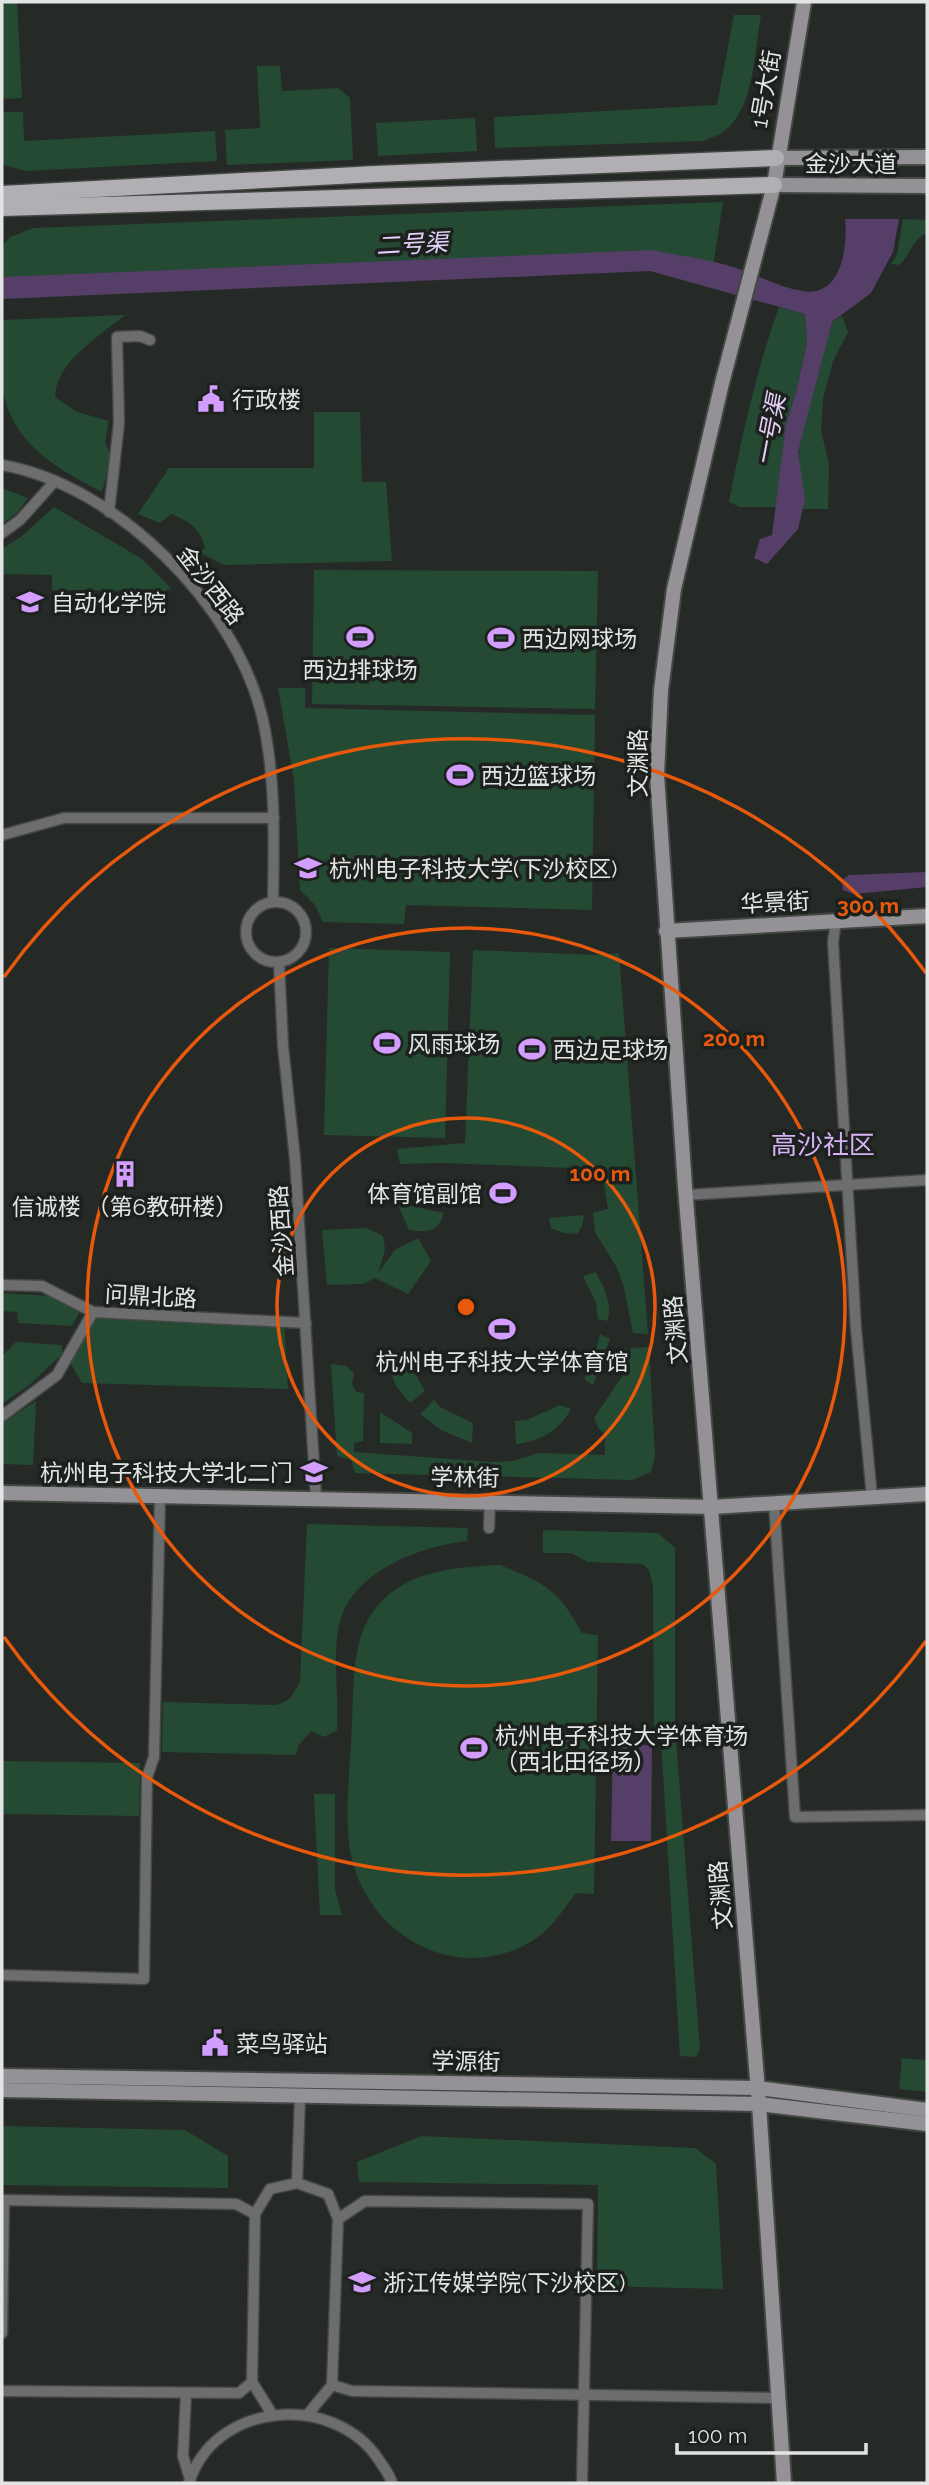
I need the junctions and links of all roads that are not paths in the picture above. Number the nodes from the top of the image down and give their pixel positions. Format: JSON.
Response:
{"nodes":[{"id":1,"x":804,"y":2,"type":"edge"},
{"id":2,"x":927,"y":157,"type":"edge"},
{"id":3,"x":776,"y":158,"type":"junction"},
{"id":4,"x":774,"y":185,"type":"junction"},
{"id":5,"x":927,"y":186,"type":"edge"},
{"id":6,"x":2,"y":194,"type":"edge"},
{"id":7,"x":2,"y":208,"type":"edge"},
{"id":8,"x":150,"y":340,"type":"dead end"},
{"id":9,"x":2,"y":465,"type":"edge"},
{"id":10,"x":55,"y":481,"type":"junction"},
{"id":11,"x":109,"y":512,"type":"junction"},
{"id":12,"x":2,"y":533,"type":"edge"},
{"id":13,"x":274,"y":818,"type":"junction"},
{"id":14,"x":2,"y":835,"type":"edge"},
{"id":15,"x":273,"y":902,"type":"junction"},
{"id":16,"x":927,"y":916,"type":"edge"},
{"id":17,"x":836,"y":921,"type":"junction"},
{"id":18,"x":666,"y":931,"type":"junction"},
{"id":19,"x":279,"y":962,"type":"junction"},
{"id":20,"x":927,"y":1180,"type":"edge"},
{"id":21,"x":848,"y":1185,"type":"junction"},
{"id":22,"x":686,"y":1195,"type":"junction"},
{"id":23,"x":2,"y":1285,"type":"edge"},
{"id":24,"x":93,"y":1312,"type":"junction"},
{"id":25,"x":306,"y":1323,"type":"junction"},
{"id":26,"x":2,"y":1416,"type":"edge"},
{"id":27,"x":2,"y":1493,"type":"edge"},
{"id":28,"x":927,"y":1494,"type":"edge"},
{"id":29,"x":160,"y":1496,"type":"junction"},
{"id":30,"x":316,"y":1497,"type":"junction"},
{"id":31,"x":872,"y":1497,"type":"junction"},
{"id":32,"x":490,"y":1500,"type":"junction"},
{"id":33,"x":774,"y":1502,"type":"junction"},
{"id":34,"x":712,"y":1507,"type":"junction"},
{"id":35,"x":489,"y":1528,"type":"dead end"},
{"id":36,"x":927,"y":1815,"type":"edge"},
{"id":37,"x":2,"y":1975,"type":"edge"},
{"id":38,"x":2,"y":2076,"type":"edge"},
{"id":39,"x":758,"y":2088,"type":"junction"},
{"id":40,"x":2,"y":2090,"type":"edge"},
{"id":41,"x":300,"y":2096,"type":"junction"},
{"id":42,"x":760,"y":2104,"type":"junction"},
{"id":43,"x":927,"y":2110,"type":"edge"},
{"id":44,"x":927,"y":2124,"type":"edge"},
{"id":45,"x":297,"y":2183,"type":"junction"},
{"id":46,"x":3,"y":2200,"type":"edge"},
{"id":47,"x":254,"y":2214,"type":"junction"},
{"id":48,"x":338,"y":2219,"type":"junction"},
{"id":49,"x":2,"y":2333,"type":"edge"},
{"id":50,"x":252,"y":2382,"type":"junction"},
{"id":51,"x":332,"y":2385,"type":"junction"},
{"id":52,"x":2,"y":2391,"type":"edge"},
{"id":53,"x":186,"y":2393,"type":"junction"},
{"id":54,"x":584,"y":2395,"type":"junction"},
{"id":55,"x":779,"y":2398,"type":"junction"},
{"id":56,"x":272,"y":2414,"type":"junction"},
{"id":57,"x":308,"y":2414,"type":"junction"},
{"id":58,"x":189,"y":2481,"type":"edge"},
{"id":59,"x":392,"y":2483,"type":"edge"},
{"id":60,"x":582,"y":2483,"type":"edge"},
{"id":61,"x":784,"y":2483,"type":"edge"}],
"edges":[{"from":1,"to":3,"type":"main road","name":"1号大街"},
{"from":2,"to":3,"type":"main road","name":"金沙大道"},
{"from":3,"to":4,"type":"main road","name":"1号大街"},
{"from":3,"to":6,"type":"main road"},
{"from":4,"to":5,"type":"main road","name":"金沙大道"},
{"from":4,"to":7,"type":"main road"},
{"from":4,"to":18,"type":"main road","name":"文渊路"},
{"from":8,"to":11,"type":"street"},
{"from":9,"to":10,"type":"street","name":"金沙西路"},
{"from":10,"to":11,"type":"street","name":"金沙西路"},
{"from":10,"to":12,"type":"street"},
{"from":11,"to":13,"type":"street","name":"金沙西路"},
{"from":13,"to":14,"type":"street"},
{"from":13,"to":15,"type":"street","name":"金沙西路"},
{"from":15,"to":19,"type":"street"},
{"from":15,"to":19,"type":"street"},
{"from":16,"to":17,"type":"main road","name":"华景街"},
{"from":17,"to":18,"type":"main road","name":"华景街"},
{"from":17,"to":21,"type":"street"},
{"from":18,"to":22,"type":"main road","name":"文渊路"},
{"from":19,"to":25,"type":"street","name":"金沙西路"},
{"from":20,"to":21,"type":"street"},
{"from":21,"to":22,"type":"street"},
{"from":21,"to":31,"type":"street"},
{"from":22,"to":34,"type":"main road","name":"文渊路"},
{"from":23,"to":24,"type":"street"},
{"from":24,"to":25,"type":"street","name":"问鼎北路"},
{"from":24,"to":26,"type":"street","name":"问鼎北路"},
{"from":25,"to":30,"type":"street","name":"金沙西路"},
{"from":27,"to":29,"type":"main road","name":"学林街"},
{"from":28,"to":31,"type":"main road","name":"学林街"},
{"from":29,"to":30,"type":"main road","name":"学林街"},
{"from":29,"to":37,"type":"street"},
{"from":30,"to":32,"type":"main road","name":"学林街"},
{"from":31,"to":33,"type":"main road","name":"学林街"},
{"from":32,"to":34,"type":"main road","name":"学林街"},
{"from":32,"to":35,"type":"street"},
{"from":33,"to":34,"type":"main road","name":"学林街"},
{"from":33,"to":36,"type":"street"},
{"from":34,"to":39,"type":"main road","name":"文渊路"},
{"from":38,"to":39,"type":"main road","name":"学源街"},
{"from":39,"to":42,"type":"main road","name":"文渊路"},
{"from":39,"to":43,"type":"main road","name":"学源街"},
{"from":40,"to":41,"type":"main road","name":"学源街"},
{"from":41,"to":42,"type":"main road","name":"学源街"},
{"from":41,"to":45,"type":"street"},
{"from":42,"to":44,"type":"main road","name":"学源街"},
{"from":42,"to":55,"type":"main road","name":"文渊路"},
{"from":45,"to":47,"type":"street"},
{"from":45,"to":48,"type":"street"},
{"from":46,"to":47,"type":"street"},
{"from":46,"to":49,"type":"street"},
{"from":47,"to":50,"type":"street"},
{"from":48,"to":51,"type":"street"},
{"from":48,"to":54,"type":"street"},
{"from":50,"to":53,"type":"street"},
{"from":50,"to":56,"type":"street"},
{"from":51,"to":54,"type":"street"},
{"from":51,"to":57,"type":"street"},
{"from":52,"to":53,"type":"street"},
{"from":53,"to":58,"type":"street"},
{"from":54,"to":55,"type":"street"},
{"from":54,"to":60,"type":"street"},
{"from":55,"to":61,"type":"main road","name":"文渊路"},
{"from":56,"to":57,"type":"street"},
{"from":56,"to":58,"type":"street"},
{"from":57,"to":59,"type":"street"}]}
